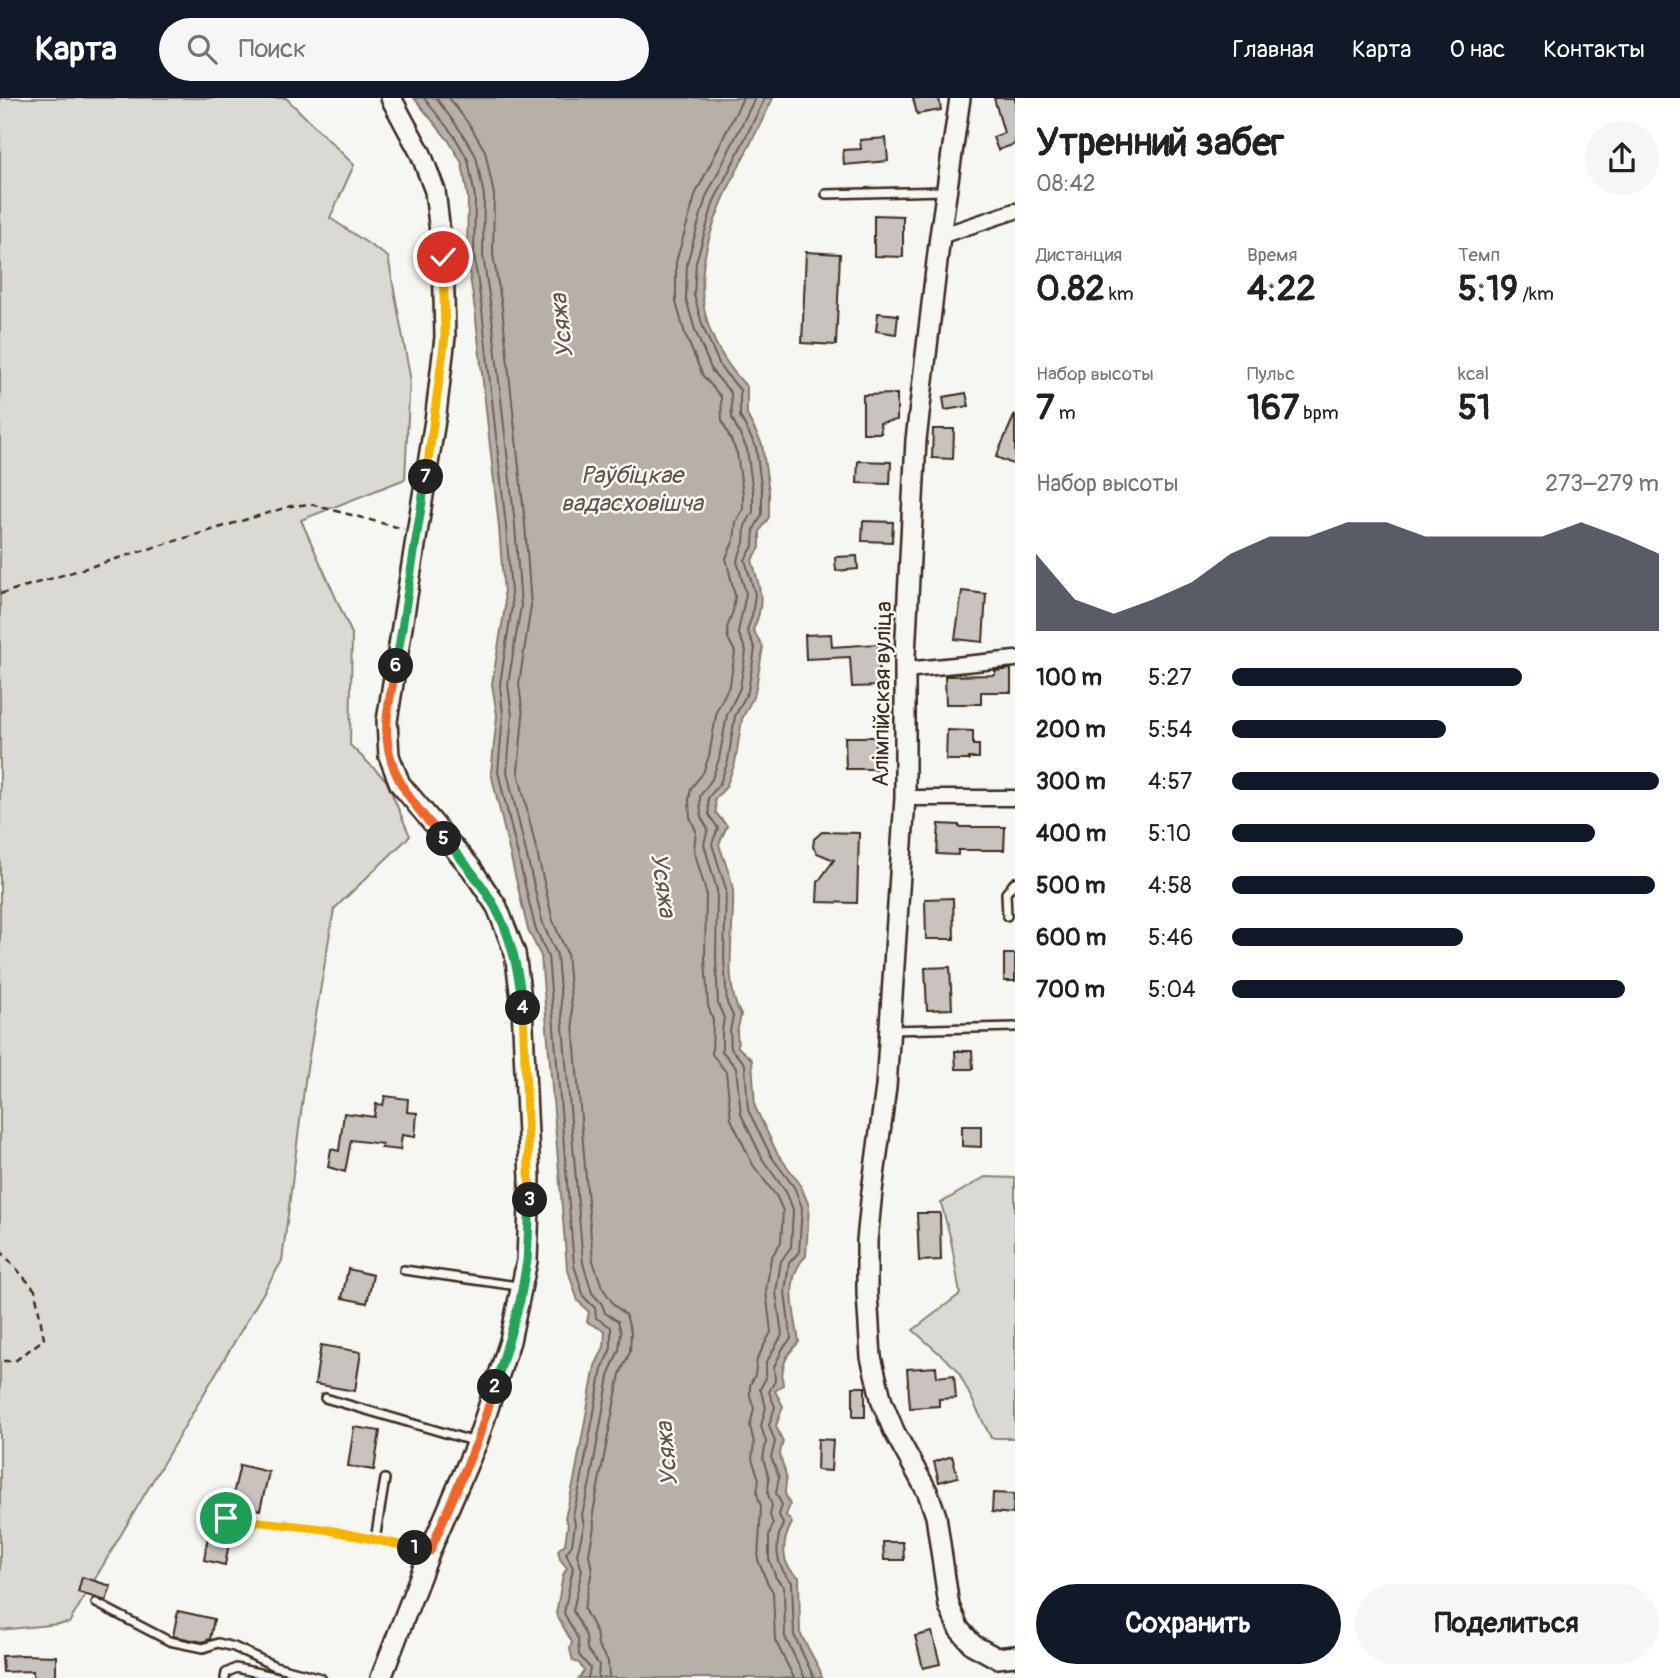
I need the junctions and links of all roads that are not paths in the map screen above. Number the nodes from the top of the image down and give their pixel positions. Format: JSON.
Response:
{"nodes":[{"id":1,"x":391,"y":98,"type":"edge"},
{"id":2,"x":960,"y":98,"type":"edge"},
{"id":3,"x":946,"y":190,"type":"junction"},
{"id":4,"x":826,"y":194,"type":"dead end"},
{"id":5,"x":1015,"y":211,"type":"edge"},
{"id":6,"x":940,"y":236,"type":"junction"},
{"id":7,"x":1015,"y":659,"type":"edge"},
{"id":8,"x":905,"y":670,"type":"junction"},
{"id":9,"x":905,"y":798,"type":"junction"},
{"id":10,"x":1015,"y":798,"type":"edge"},
{"id":11,"x":1015,"y":881,"type":"edge"},
{"id":12,"x":1007,"y":916,"type":"dead end"},
{"id":13,"x":1015,"y":1027,"type":"edge"},
{"id":14,"x":889,"y":1030,"type":"junction"},
{"id":15,"x":404,"y":1270,"type":"dead end"},
{"id":16,"x":523,"y":1287,"type":"junction"},
{"id":17,"x":325,"y":1398,"type":"dead end"},
{"id":18,"x":477,"y":1442,"type":"junction"},
{"id":19,"x":385,"y":1479,"type":"dead end"},
{"id":20,"x":226,"y":1518,"type":"dead end"},
{"id":21,"x":375,"y":1540,"type":"junction"},
{"id":22,"x":430,"y":1551,"type":"junction"},
{"id":23,"x":96,"y":1603,"type":"dead end"},
{"id":24,"x":1015,"y":1656,"type":"edge"},
{"id":25,"x":225,"y":1678,"type":"edge"},
{"id":26,"x":282,"y":1678,"type":"edge"},
{"id":27,"x":321,"y":1678,"type":"edge"},
{"id":28,"x":381,"y":1678,"type":"edge"}],
"edges":[{"from":1,"to":16,"type":"street"},
{"from":2,"to":3,"type":"street","name":"Алімпійская вуліца"},
{"from":3,"to":4,"type":"lane"},
{"from":3,"to":6,"type":"street","name":"Алімпійская вуліца"},
{"from":5,"to":6,"type":"street"},
{"from":6,"to":8,"type":"street","name":"Алімпійская вуліца"},
{"from":7,"to":8,"type":"street"},
{"from":8,"to":9,"type":"street","name":"Алімпійская вуліца"},
{"from":9,"to":10,"type":"street"},
{"from":9,"to":14,"type":"street","name":"Алімпійская вуліца"},
{"from":11,"to":12,"type":"lane"},
{"from":13,"to":14,"type":"lane"},
{"from":14,"to":24,"type":"street","name":"Алімпійская вуліца"},
{"from":15,"to":16,"type":"lane"},
{"from":16,"to":18,"type":"street"},
{"from":17,"to":18,"type":"lane"},
{"from":18,"to":22,"type":"street"},
{"from":19,"to":21,"type":"lane"},
{"from":20,"to":21,"type":"lane"},
{"from":21,"to":22,"type":"lane"},
{"from":22,"to":28,"type":"street"},
{"from":23,"to":27,"type":"lane"},
{"from":25,"to":26,"type":"lane"}]}
